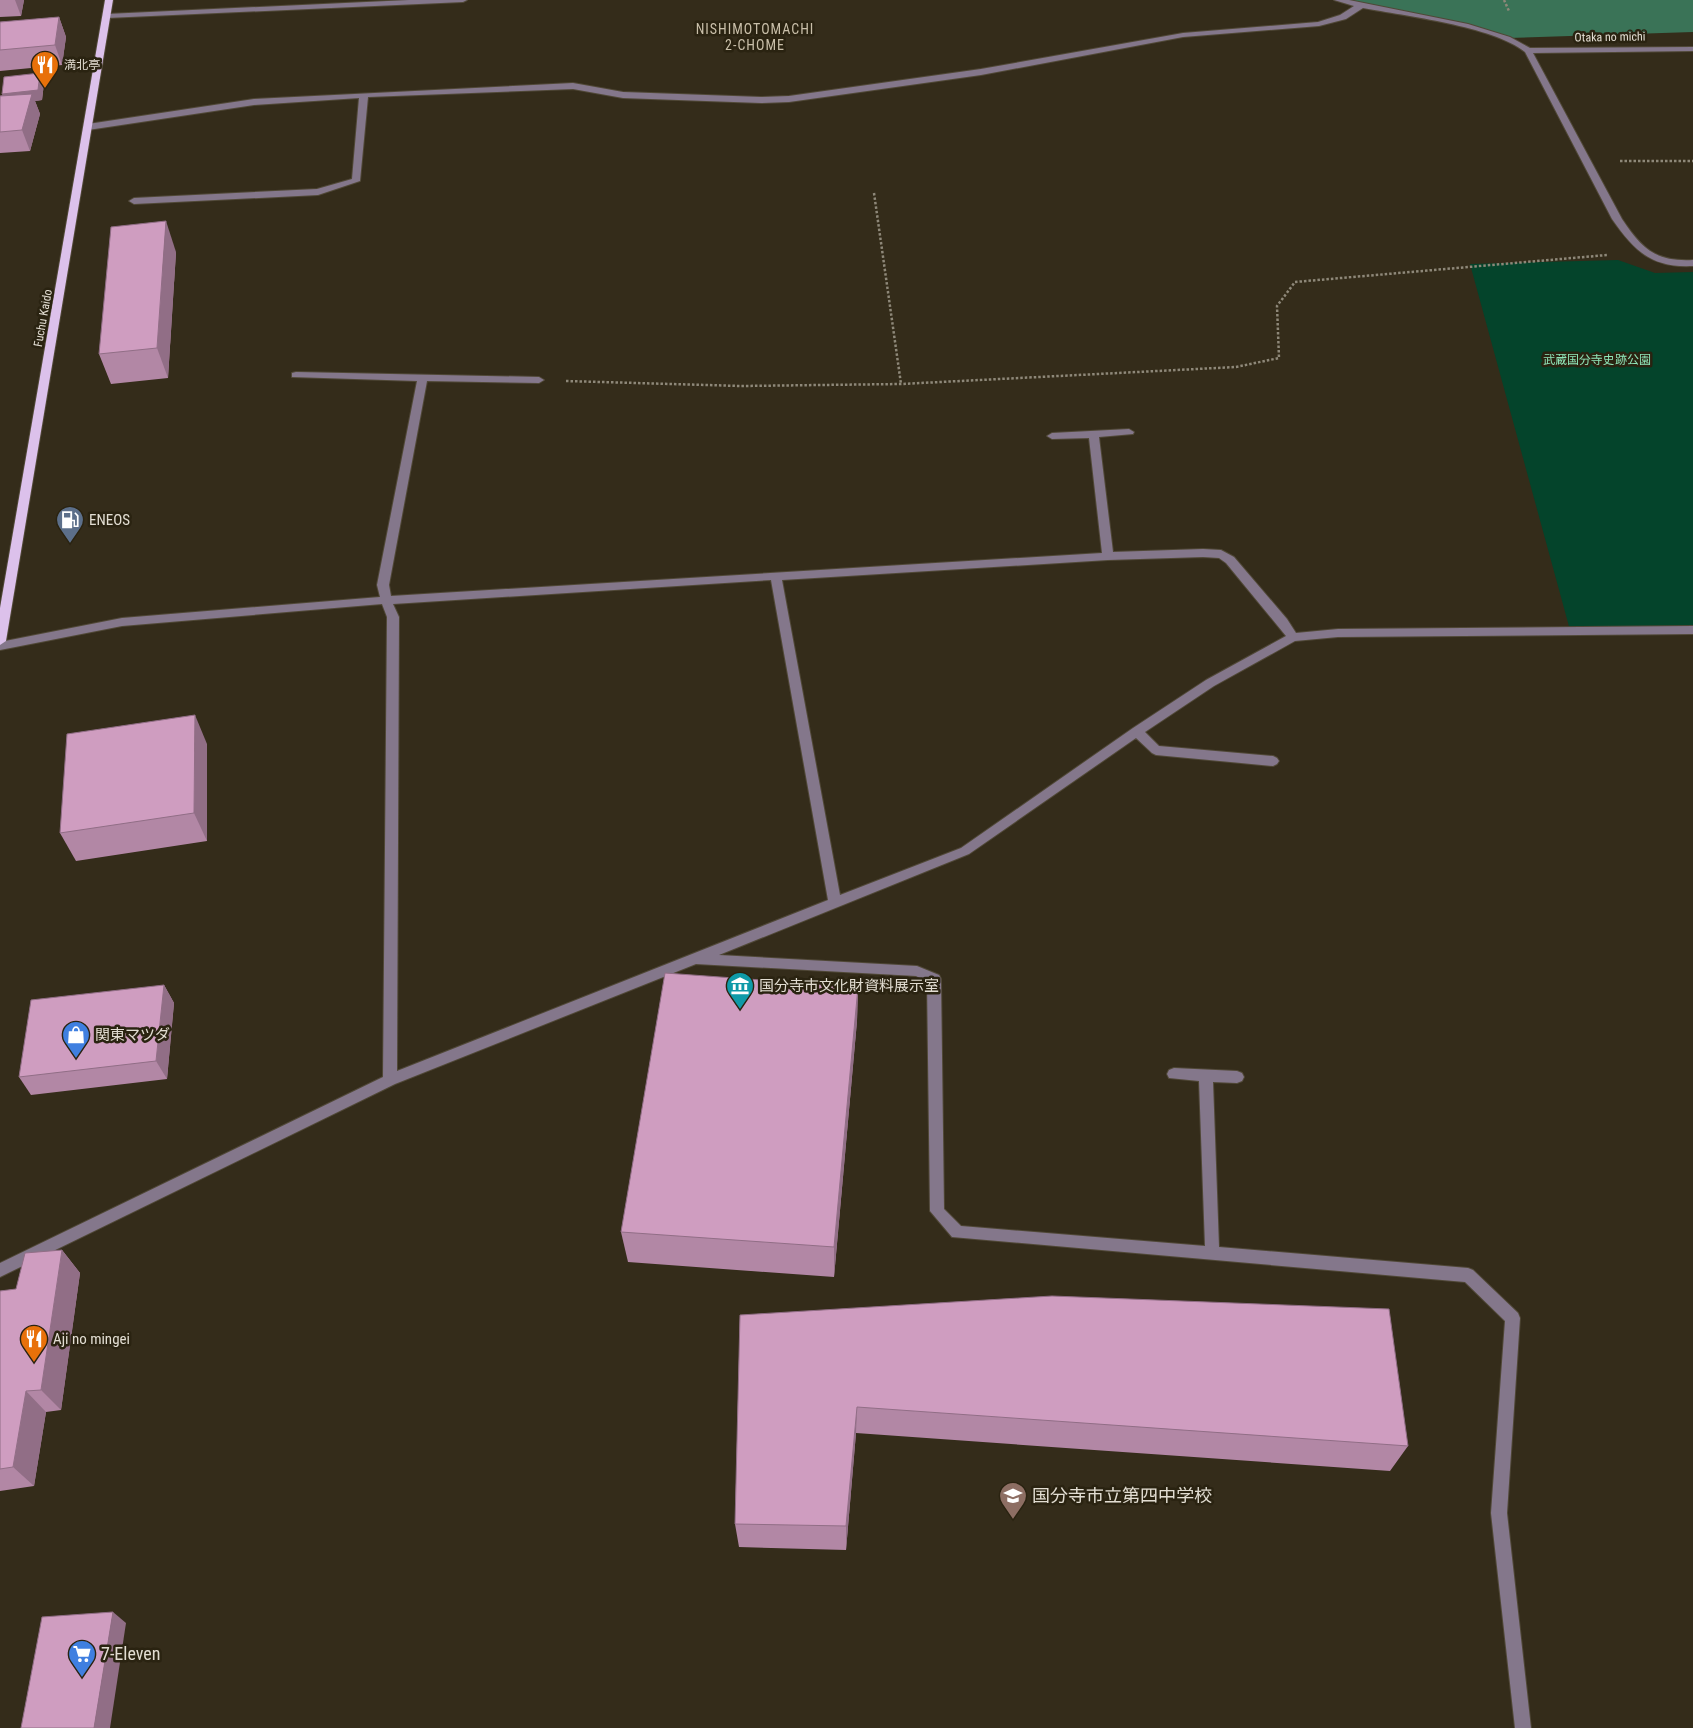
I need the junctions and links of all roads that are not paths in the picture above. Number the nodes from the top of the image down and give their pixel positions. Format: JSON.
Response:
{"nodes":[{"id":1,"x":109,"y":0,"type":"edge"},
{"id":2,"x":463,"y":0,"type":"edge"},
{"id":3,"x":1338,"y":0,"type":"edge"},
{"id":4,"x":1361,"y":5,"type":"junction"},
{"id":5,"x":107,"y":16,"type":"junction"},
{"id":6,"x":1693,"y":49,"type":"edge"},
{"id":7,"x":1528,"y":51,"type":"junction"},
{"id":8,"x":364,"y":95,"type":"junction"},
{"id":9,"x":88,"y":127,"type":"junction"},
{"id":10,"x":134,"y":201,"type":"dead end"},
{"id":11,"x":1693,"y":263,"type":"edge"},
{"id":12,"x":296,"y":375,"type":"dead end"},
{"id":13,"x":422,"y":379,"type":"junction"},
{"id":14,"x":539,"y":380,"type":"road end"},
{"id":15,"x":1129,"y":432,"type":"dead end"},
{"id":16,"x":1094,"y":434,"type":"junction"},
{"id":17,"x":1052,"y":436,"type":"dead end"},
{"id":18,"x":1108,"y":556,"type":"junction"},
{"id":19,"x":776,"y":575,"type":"junction"},
{"id":20,"x":386,"y":600,"type":"junction"},
{"id":21,"x":1693,"y":630,"type":"edge"},
{"id":22,"x":1293,"y":637,"type":"junction"},
{"id":23,"x":0,"y":641,"type":"edge"},
{"id":24,"x":0,"y":646,"type":"edge"},
{"id":25,"x":1137,"y":731,"type":"junction"},
{"id":26,"x":1273,"y":761,"type":"dead end"},
{"id":27,"x":835,"y":902,"type":"junction"},
{"id":28,"x":694,"y":958,"type":"junction"},
{"id":29,"x":1174,"y":1074,"type":"dead end"},
{"id":30,"x":1206,"y":1075,"type":"junction"},
{"id":31,"x":1237,"y":1077,"type":"dead end"},
{"id":32,"x":390,"y":1080,"type":"junction"},
{"id":33,"x":1212,"y":1253,"type":"junction"},
{"id":34,"x":0,"y":1270,"type":"edge"},
{"id":35,"x":1524,"y":1728,"type":"edge"}],
"edges":[{"from":1,"to":5,"type":"main road","name":"Fuchu Kaido"},
{"from":2,"to":5,"type":"street"},
{"from":3,"to":4,"type":"street"},
{"from":4,"to":7,"type":"street"},
{"from":4,"to":8,"type":"street"},
{"from":5,"to":9,"type":"main road","name":"Fuchu Kaido"},
{"from":6,"to":7,"type":"street","name":"Otaka no michi"},
{"from":7,"to":11,"type":"street"},
{"from":8,"to":9,"type":"street"},
{"from":8,"to":10,"type":"street"},
{"from":9,"to":23,"type":"main road","name":"Fuchu Kaido"},
{"from":12,"to":13,"type":"street"},
{"from":13,"to":14,"type":"street"},
{"from":13,"to":20,"type":"street"},
{"from":15,"to":16,"type":"street"},
{"from":16,"to":17,"type":"street"},
{"from":16,"to":18,"type":"street"},
{"from":18,"to":19,"type":"street"},
{"from":18,"to":22,"type":"street"},
{"from":19,"to":20,"type":"street"},
{"from":19,"to":27,"type":"street"},
{"from":20,"to":24,"type":"street"},
{"from":20,"to":32,"type":"street"},
{"from":21,"to":22,"type":"street"},
{"from":22,"to":25,"type":"street"},
{"from":25,"to":26,"type":"street"},
{"from":25,"to":27,"type":"street"},
{"from":27,"to":28,"type":"street"},
{"from":28,"to":32,"type":"street"},
{"from":28,"to":33,"type":"street"},
{"from":29,"to":30,"type":"street"},
{"from":30,"to":31,"type":"street"},
{"from":30,"to":33,"type":"street"},
{"from":32,"to":34,"type":"street"},
{"from":33,"to":35,"type":"street"}]}
